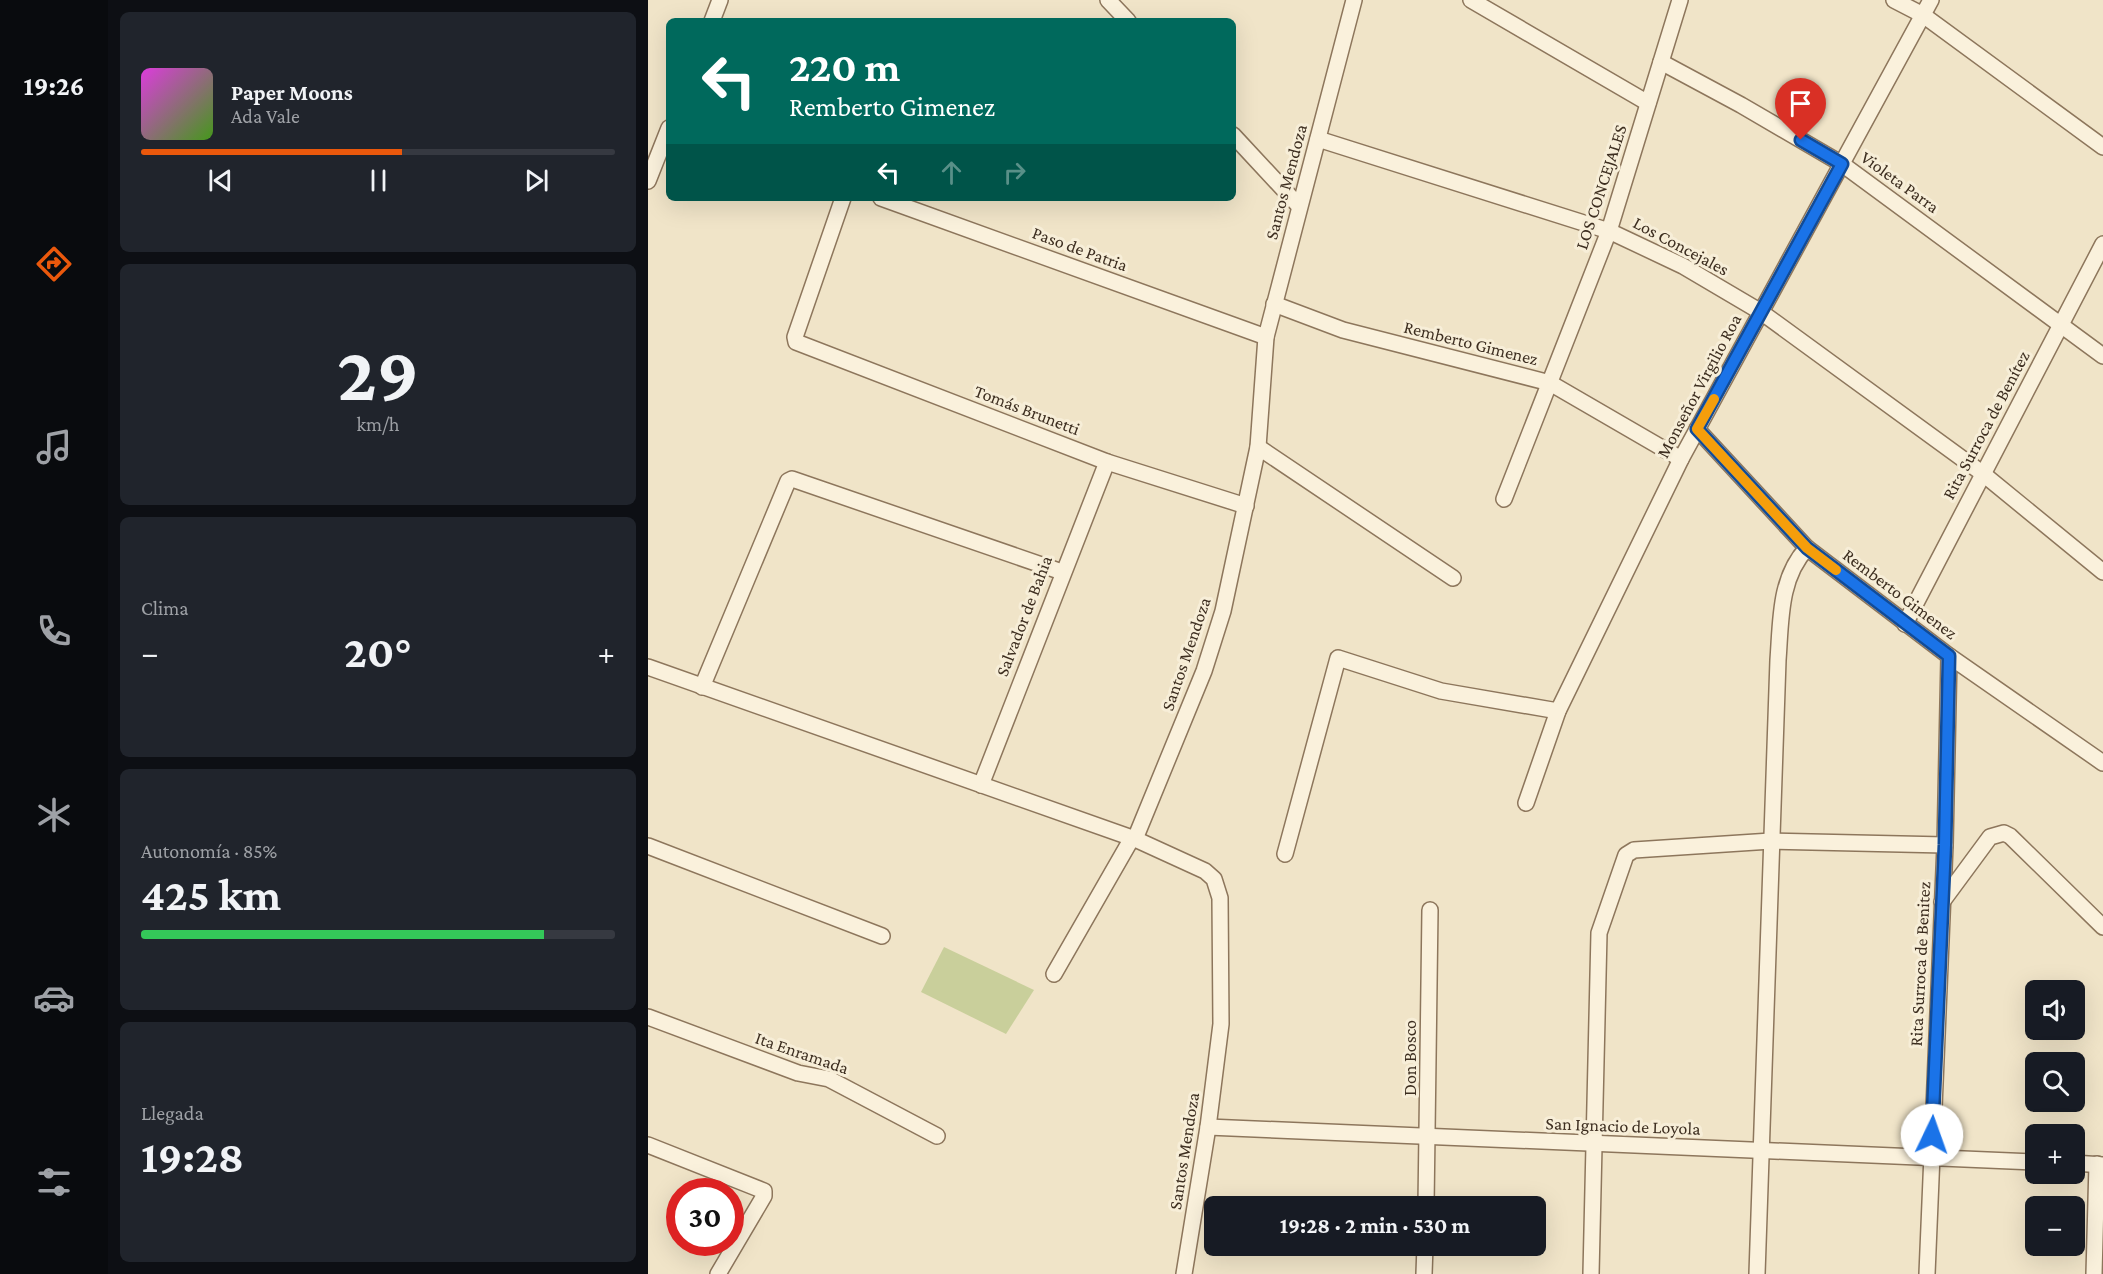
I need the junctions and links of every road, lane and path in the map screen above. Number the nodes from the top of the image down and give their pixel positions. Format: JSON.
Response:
{"nodes":[{"id":1,"x":720,"y":0,"type":"edge"},
{"id":2,"x":1108,"y":0,"type":"edge"},
{"id":3,"x":1354,"y":0,"type":"edge"},
{"id":4,"x":1471,"y":0,"type":"edge"},
{"id":5,"x":1680,"y":0,"type":"edge"},
{"id":6,"x":1894,"y":0,"type":"edge"},
{"id":7,"x":1931,"y":0,"type":"edge"},
{"id":8,"x":1923,"y":15,"type":"junction"},
{"id":9,"x":713,"y":18,"type":"edge"},
{"id":10,"x":1125,"y":18,"type":"edge"},
{"id":11,"x":1661,"y":62,"type":"junction"},
{"id":12,"x":1648,"y":103,"type":"junction"},
{"id":13,"x":666,"y":136,"type":"edge"},
{"id":14,"x":1236,"y":138,"type":"edge"},
{"id":15,"x":1318,"y":139,"type":"junction"},
{"id":16,"x":2103,"y":147,"type":"edge"},
{"id":17,"x":1842,"y":164,"type":"junction"},
{"id":18,"x":648,"y":181,"type":"edge"},
{"id":19,"x":842,"y":201,"type":"edge"},
{"id":20,"x":889,"y":201,"type":"edge"},
{"id":21,"x":1299,"y":206,"type":"junction"},
{"id":22,"x":1609,"y":231,"type":"junction"},
{"id":23,"x":2103,"y":244,"type":"edge"},
{"id":24,"x":1274,"y":304,"type":"junction"},
{"id":25,"x":1761,"y":312,"type":"junction"},
{"id":26,"x":2061,"y":324,"type":"junction"},
{"id":27,"x":1266,"y":337,"type":"junction"},
{"id":28,"x":2103,"y":356,"type":"edge"},
{"id":29,"x":1550,"y":383,"type":"junction"},
{"id":30,"x":1697,"y":429,"type":"junction"},
{"id":31,"x":1258,"y":447,"type":"junction"},
{"id":32,"x":1681,"y":459,"type":"junction"},
{"id":33,"x":1107,"y":462,"type":"junction"},
{"id":34,"x":1982,"y":473,"type":"junction"},
{"id":35,"x":1504,"y":499,"type":"dead end"},
{"id":36,"x":1246,"y":506,"type":"junction"},
{"id":37,"x":1807,"y":548,"type":"junction"},
{"id":38,"x":1062,"y":572,"type":"junction"},
{"id":39,"x":2103,"y":572,"type":"edge"},
{"id":40,"x":1453,"y":578,"type":"dead end"},
{"id":41,"x":1905,"y":624,"type":"junction"},
{"id":42,"x":1949,"y":656,"type":"junction"},
{"id":43,"x":648,"y":667,"type":"edge"},
{"id":44,"x":702,"y":687,"type":"junction"},
{"id":45,"x":1558,"y":711,"type":"junction"},
{"id":46,"x":2103,"y":763,"type":"edge"},
{"id":47,"x":981,"y":785,"type":"junction"},
{"id":48,"x":1526,"y":803,"type":"dead end"},
{"id":49,"x":1134,"y":839,"type":"junction"},
{"id":50,"x":1771,"y":841,"type":"junction"},
{"id":51,"x":1945,"y":845,"type":"junction"},
{"id":52,"x":648,"y":846,"type":"edge"},
{"id":53,"x":1285,"y":854,"type":"dead end"},
{"id":54,"x":1942,"y":902,"type":"junction"},
{"id":55,"x":1430,"y":910,"type":"dead end"},
{"id":56,"x":2103,"y":927,"type":"edge"},
{"id":57,"x":882,"y":936,"type":"dead end"},
{"id":58,"x":1054,"y":974,"type":"dead end"},
{"id":59,"x":648,"y":1017,"type":"edge"},
{"id":60,"x":1208,"y":1127,"type":"junction"},
{"id":61,"x":937,"y":1136,"type":"dead end"},
{"id":62,"x":1429,"y":1137,"type":"junction"},
{"id":63,"x":1595,"y":1144,"type":"junction"},
{"id":64,"x":648,"y":1145,"type":"edge"},
{"id":65,"x":1761,"y":1151,"type":"junction"},
{"id":66,"x":1930,"y":1158,"type":"junction"},
{"id":67,"x":2025,"y":1162,"type":"edge"},
{"id":68,"x":2085,"y":1164,"type":"edge"},
{"id":69,"x":2100,"y":1165,"type":"edge"},
{"id":70,"x":1426,"y":1196,"type":"edge"},
{"id":71,"x":1425,"y":1256,"type":"edge"},
{"id":72,"x":718,"y":1274,"type":"edge"},
{"id":73,"x":1184,"y":1274,"type":"edge"},
{"id":74,"x":1424,"y":1274,"type":"edge"},
{"id":75,"x":1591,"y":1274,"type":"edge"},
{"id":76,"x":1757,"y":1274,"type":"edge"},
{"id":77,"x":1927,"y":1274,"type":"edge"},
{"id":78,"x":2094,"y":1274,"type":"edge"}],
"edges":[{"from":1,"to":9,"type":"street"},
{"from":2,"to":10,"type":"street"},
{"from":3,"to":15,"type":"street","name":"Santos Mendoza"},
{"from":4,"to":12,"type":"street"},
{"from":5,"to":11,"type":"street","name":"LOS CONCEJALES"},
{"from":6,"to":8,"type":"street"},
{"from":7,"to":8,"type":"street","name":"Monseñor Virgilio Roa"},
{"from":8,"to":16,"type":"street"},
{"from":8,"to":17,"type":"street","name":"Monseñor Virgilio Roa"},
{"from":11,"to":12,"type":"street","name":"LOS CONCEJALES"},
{"from":11,"to":17,"type":"street","name":"Violeta Parra"},
{"from":12,"to":22,"type":"street","name":"LOS CONCEJALES"},
{"from":13,"to":18,"type":"street"},
{"from":14,"to":21,"type":"street"},
{"from":15,"to":21,"type":"street","name":"Santos Mendoza"},
{"from":15,"to":22,"type":"street","name":"Los Concejales"},
{"from":17,"to":25,"type":"street","name":"Monseñor Virgilio Roa"},
{"from":17,"to":26,"type":"street","name":"Violeta Parra"},
{"from":19,"to":33,"type":"street","name":"Tomás Brunetti"},
{"from":20,"to":27,"type":"street","name":"Paso de Patria"},
{"from":21,"to":24,"type":"street","name":"Santos Mendoza"},
{"from":22,"to":25,"type":"street","name":"Los Concejales"},
{"from":22,"to":29,"type":"street","name":"LOS CONCEJALES"},
{"from":23,"to":26,"type":"street","name":"Rita Surroca de Benítez"},
{"from":24,"to":27,"type":"street","name":"Santos Mendoza"},
{"from":24,"to":29,"type":"street","name":"Remberto Gimenez"},
{"from":25,"to":30,"type":"street","name":"Monseñor Virgilio Roa"},
{"from":25,"to":34,"type":"street","name":"Los Concejales"},
{"from":26,"to":28,"type":"street","name":"Violeta Parra"},
{"from":26,"to":34,"type":"street","name":"Rita Surroca de Benítez"},
{"from":27,"to":31,"type":"street","name":"Santos Mendoza"},
{"from":29,"to":32,"type":"street","name":"Remberto Gimenez"},
{"from":29,"to":35,"type":"street","name":"LOS CONCEJALES"},
{"from":30,"to":32,"type":"street","name":"Monseñor Virgilio Roa"},
{"from":30,"to":37,"type":"street","name":"Remberto Gimenez"},
{"from":31,"to":36,"type":"street","name":"Santos Mendoza"},
{"from":31,"to":40,"type":"street"},
{"from":32,"to":45,"type":"street","name":"Monseñor Virgilio Roa"},
{"from":33,"to":36,"type":"street","name":"Tomás Brunetti"},
{"from":33,"to":38,"type":"street","name":"Salvador de Bahia"},
{"from":34,"to":39,"type":"street","name":"Los Concejales"},
{"from":34,"to":41,"type":"street","name":"Rita Surroca de Benítez"},
{"from":36,"to":49,"type":"street","name":"Santos Mendoza"},
{"from":37,"to":41,"type":"street","name":"Remberto Gimenez"},
{"from":37,"to":50,"type":"street"},
{"from":38,"to":44,"type":"street"},
{"from":38,"to":47,"type":"street","name":"Salvador de Bahia"},
{"from":41,"to":42,"type":"street","name":"Remberto Gimenez"},
{"from":42,"to":46,"type":"street","name":"Remberto Gimenez"},
{"from":42,"to":51,"type":"street","name":"Rita Surroca de Benitez"},
{"from":43,"to":44,"type":"street"},
{"from":44,"to":47,"type":"street"},
{"from":45,"to":48,"type":"street","name":"Monseñor Virgilio Roa"},
{"from":45,"to":53,"type":"street"},
{"from":47,"to":49,"type":"street"},
{"from":49,"to":58,"type":"street"},
{"from":49,"to":60,"type":"street","name":"Santos Mendoza"},
{"from":50,"to":51,"type":"street"},
{"from":50,"to":63,"type":"street"},
{"from":50,"to":65,"type":"street"},
{"from":51,"to":54,"type":"street","name":"Rita Surroca de Benitez"},
{"from":52,"to":57,"type":"street"},
{"from":54,"to":56,"type":"street"},
{"from":54,"to":66,"type":"street","name":"Rita Surroca de Benitez"},
{"from":55,"to":62,"type":"street","name":"Don Bosco"},
{"from":59,"to":61,"type":"street","name":"Ita Enramada"},
{"from":60,"to":62,"type":"street","name":"San Ignacio de Loyola"},
{"from":60,"to":73,"type":"street","name":"Santos Mendoza"},
{"from":62,"to":63,"type":"street","name":"San Ignacio de Loyola"},
{"from":62,"to":70,"type":"street","name":"Don Bosco"},
{"from":63,"to":65,"type":"street","name":"San Ignacio de Loyola"},
{"from":63,"to":75,"type":"street"},
{"from":64,"to":72,"type":"street"},
{"from":65,"to":66,"type":"street","name":"San Ignacio de Loyola"},
{"from":65,"to":76,"type":"street"},
{"from":66,"to":67,"type":"street","name":"San Ignacio de Loyola"},
{"from":66,"to":77,"type":"street","name":"Rita Surroca de Benitez"},
{"from":68,"to":69,"type":"street"},
{"from":69,"to":78,"type":"street"},
{"from":71,"to":74,"type":"street"}]}
